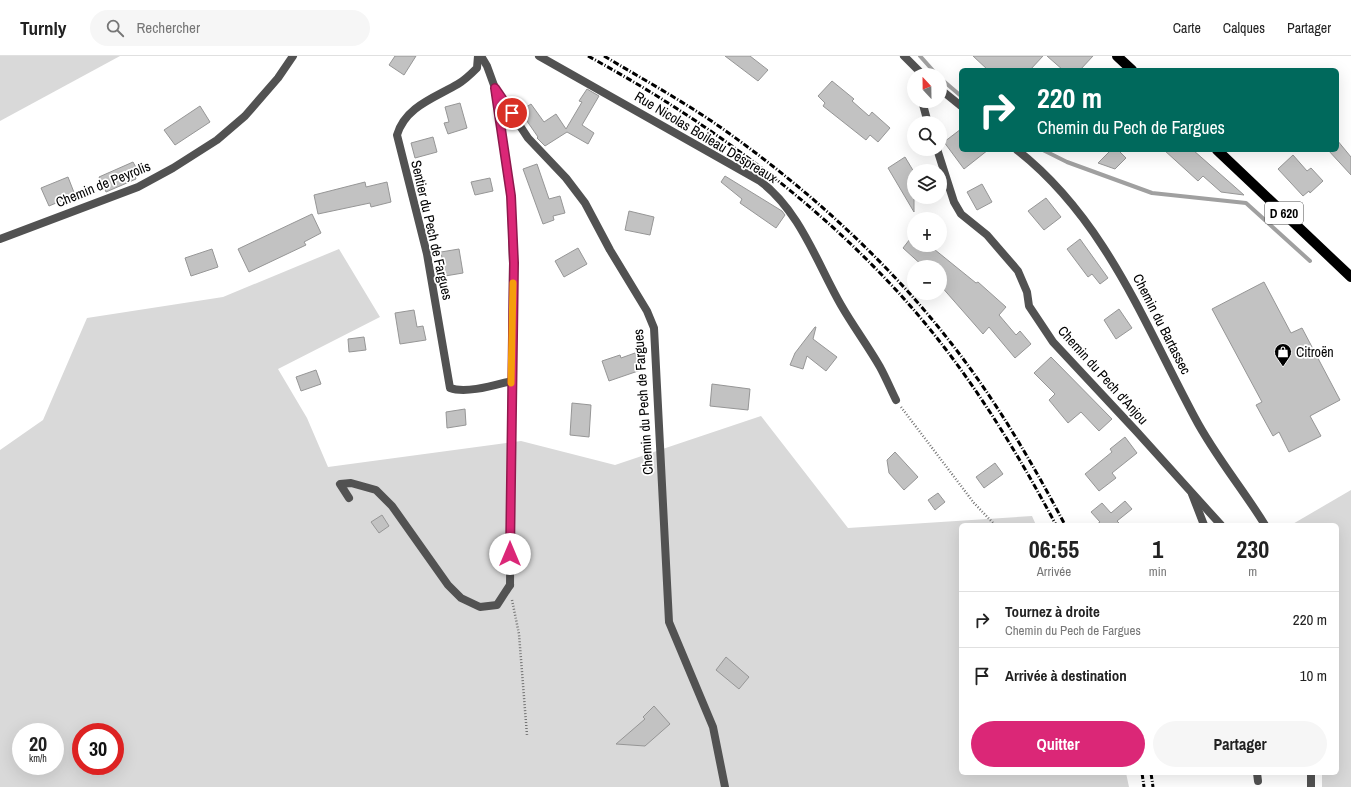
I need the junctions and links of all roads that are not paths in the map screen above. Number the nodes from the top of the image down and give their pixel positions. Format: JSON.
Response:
{"nodes":[{"id":1,"x":292,"y":56,"type":"edge"},
{"id":2,"x":478,"y":56,"type":"edge"},
{"id":3,"x":481,"y":56,"type":"edge"},
{"id":4,"x":539,"y":56,"type":"edge"},
{"id":5,"x":904,"y":56,"type":"edge"},
{"id":6,"x":1117,"y":56,"type":"edge"},
{"id":7,"x":913,"y":68,"type":"edge"},
{"id":8,"x":1130,"y":68,"type":"edge"},
{"id":9,"x":495,"y":88,"type":"junction"},
{"id":10,"x":947,"y":95,"type":"edge"},
{"id":11,"x":959,"y":104,"type":"edge"},
{"id":12,"x":1020,"y":152,"type":"edge"},
{"id":13,"x":1219,"y":152,"type":"edge"},
{"id":14,"x":939,"y":156,"type":"edge"},
{"id":15,"x":0,"y":239,"type":"edge"},
{"id":16,"x":1351,"y":277,"type":"edge"},
{"id":17,"x":511,"y":382,"type":"junction"},
{"id":18,"x":896,"y":400,"type":"road end"},
{"id":19,"x":1191,"y":491,"type":"junction"},
{"id":20,"x":349,"y":498,"type":"dead end"},
{"id":21,"x":1203,"y":523,"type":"edge"},
{"id":22,"x":1219,"y":523,"type":"edge"},
{"id":23,"x":1263,"y":523,"type":"edge"},
{"id":24,"x":1311,"y":775,"type":"edge"},
{"id":25,"x":726,"y":787,"type":"edge"},
{"id":26,"x":1311,"y":787,"type":"edge"}],
"edges":[{"from":1,"to":15,"type":"street","name":"Chemin de Peyrolis"},
{"from":2,"to":17,"type":"street","name":"Sentier du Pech de Fargues"},
{"from":3,"to":9,"type":"street","name":"Chemin du Pech de Fargues"},
{"from":4,"to":18,"type":"street","name":"Rue Nicolas Boileau Despreaux"},
{"from":5,"to":7,"type":"street"},
{"from":6,"to":8,"type":"main road"},
{"from":9,"to":17,"type":"street"},
{"from":9,"to":25,"type":"street","name":"Chemin du Pech de Fargues"},
{"from":10,"to":11,"type":"street"},
{"from":12,"to":23,"type":"street","name":"Chemin du Bartassec"},
{"from":13,"to":16,"type":"main road","number":"D 620"},
{"from":14,"to":19,"type":"street","name":"Chemin du Pech d'Anjou"},
{"from":17,"to":20,"type":"street"},
{"from":19,"to":21,"type":"street","name":"Chemin du Pech d'Anjou"},
{"from":19,"to":22,"type":"street","name":"Chemin du Pech d'Anjou"},
{"from":24,"to":26,"type":"street"}]}
